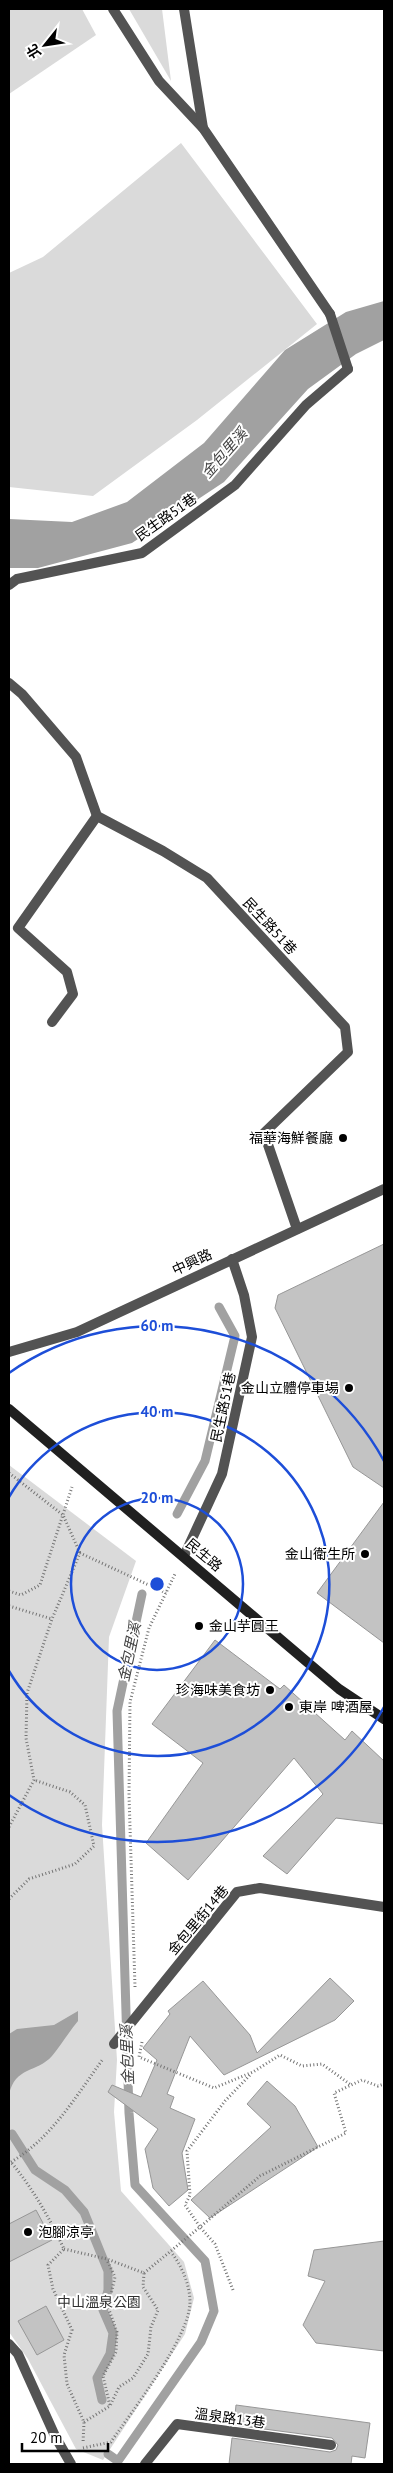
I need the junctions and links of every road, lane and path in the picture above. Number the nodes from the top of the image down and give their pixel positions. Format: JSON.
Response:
{"nodes":[{"id":1,"x":113,"y":9,"type":"edge"},
{"id":2,"x":184,"y":9,"type":"edge"},
{"id":3,"x":203,"y":128,"type":"junction"},
{"id":4,"x":9,"y":585,"type":"edge"},
{"id":5,"x":9,"y":683,"type":"edge"},
{"id":6,"x":97,"y":816,"type":"junction"},
{"id":7,"x":52,"y":1022,"type":"dead end"},
{"id":8,"x":384,"y":1189,"type":"edge"},
{"id":9,"x":297,"y":1229,"type":"junction"},
{"id":10,"x":232,"y":1259,"type":"junction"},
{"id":11,"x":9,"y":1352,"type":"edge"},
{"id":12,"x":9,"y":1409,"type":"edge"},
{"id":13,"x":79,"y":1467,"type":"junction"},
{"id":14,"x":9,"y":1473,"type":"edge"},
{"id":15,"x":63,"y":1515,"type":"junction"},
{"id":16,"x":80,"y":1553,"type":"junction"},
{"id":17,"x":184,"y":1556,"type":"junction"},
{"id":18,"x":9,"y":1591,"type":"edge"},
{"id":19,"x":166,"y":1593,"type":"junction"},
{"id":20,"x":9,"y":1606,"type":"edge"},
{"id":21,"x":52,"y":1619,"type":"junction"},
{"id":22,"x":384,"y":1719,"type":"edge"},
{"id":23,"x":34,"y":1780,"type":"junction"},
{"id":24,"x":9,"y":1827,"type":"edge"},
{"id":25,"x":9,"y":1899,"type":"edge"},
{"id":26,"x":384,"y":1907,"type":"edge"},
{"id":27,"x":139,"y":2014,"type":"junction"},
{"id":28,"x":142,"y":2040,"type":"dead end"},
{"id":29,"x":114,"y":2044,"type":"joint"},
{"id":30,"x":253,"y":2072,"type":"junction"},
{"id":31,"x":384,"y":2084,"type":"edge"},
{"id":32,"x":351,"y":2085,"type":"junction"},
{"id":33,"x":10,"y":2162,"type":"edge"},
{"id":34,"x":200,"y":2226,"type":"junction"},
{"id":35,"x":64,"y":2249,"type":"junction"},
{"id":36,"x":171,"y":2252,"type":"junction"},
{"id":37,"x":107,"y":2259,"type":"junction"},
{"id":38,"x":144,"y":2273,"type":"junction"},
{"id":39,"x":234,"y":2290,"type":"dead end"},
{"id":40,"x":9,"y":2344,"type":"edge"},
{"id":41,"x":110,"y":2406,"type":"junction"},
{"id":42,"x":84,"y":2422,"type":"junction"},
{"id":43,"x":331,"y":2445,"type":"dead end"},
{"id":44,"x":83,"y":2449,"type":"junction"},
{"id":45,"x":83,"y":2456,"type":"dead end"},
{"id":46,"x":71,"y":2464,"type":"edge"},
{"id":47,"x":145,"y":2464,"type":"edge"}],
"edges":[{"from":1,"to":3,"type":"street"},
{"from":2,"to":3,"type":"street"},
{"from":3,"to":4,"type":"street","name":"民生路51巷"},
{"from":5,"to":6,"type":"street"},
{"from":6,"to":7,"type":"street"},
{"from":6,"to":9,"type":"street","name":"民生路51巷"},
{"from":8,"to":9,"type":"street","name":"中興路"},
{"from":9,"to":10,"type":"street","name":"中興路"},
{"from":10,"to":11,"type":"street","name":"中興路"},
{"from":10,"to":17,"type":"street","name":"民生路51巷"},
{"from":12,"to":13,"type":"street","name":"民生路"},
{"from":13,"to":15,"type":"path"},
{"from":13,"to":17,"type":"street","name":"民生路"},
{"from":14,"to":15,"type":"path"},
{"from":15,"to":16,"type":"path"},
{"from":15,"to":18,"type":"path"},
{"from":16,"to":19,"type":"path"},
{"from":16,"to":21,"type":"path"},
{"from":17,"to":19,"type":"path"},
{"from":17,"to":22,"type":"street","name":"民生路"},
{"from":19,"to":27,"type":"path"},
{"from":20,"to":21,"type":"path"},
{"from":21,"to":23,"type":"path"},
{"from":23,"to":24,"type":"path"},
{"from":23,"to":25,"type":"path"},
{"from":26,"to":27,"type":"street","name":"金包里街14巷"},
{"from":27,"to":29,"type":"street","name":"金包里街14巷"},
{"from":28,"to":30,"type":"path"},
{"from":29,"to":33,"type":"path"},
{"from":30,"to":32,"type":"path"},
{"from":30,"to":34,"type":"path"},
{"from":31,"to":32,"type":"path"},
{"from":32,"to":34,"type":"path"},
{"from":33,"to":35,"type":"path"},
{"from":34,"to":36,"type":"path"},
{"from":34,"to":39,"type":"path"},
{"from":35,"to":37,"type":"path"},
{"from":35,"to":42,"type":"path"},
{"from":36,"to":38,"type":"path"},
{"from":36,"to":44,"type":"path"},
{"from":37,"to":38,"type":"path"},
{"from":37,"to":41,"type":"path"},
{"from":38,"to":41,"type":"path"},
{"from":40,"to":46,"type":"street"},
{"from":41,"to":42,"type":"path"},
{"from":42,"to":44,"type":"path"},
{"from":43,"to":47,"type":"street","name":"溫泉路13巷"},
{"from":44,"to":45,"type":"path"}]}
